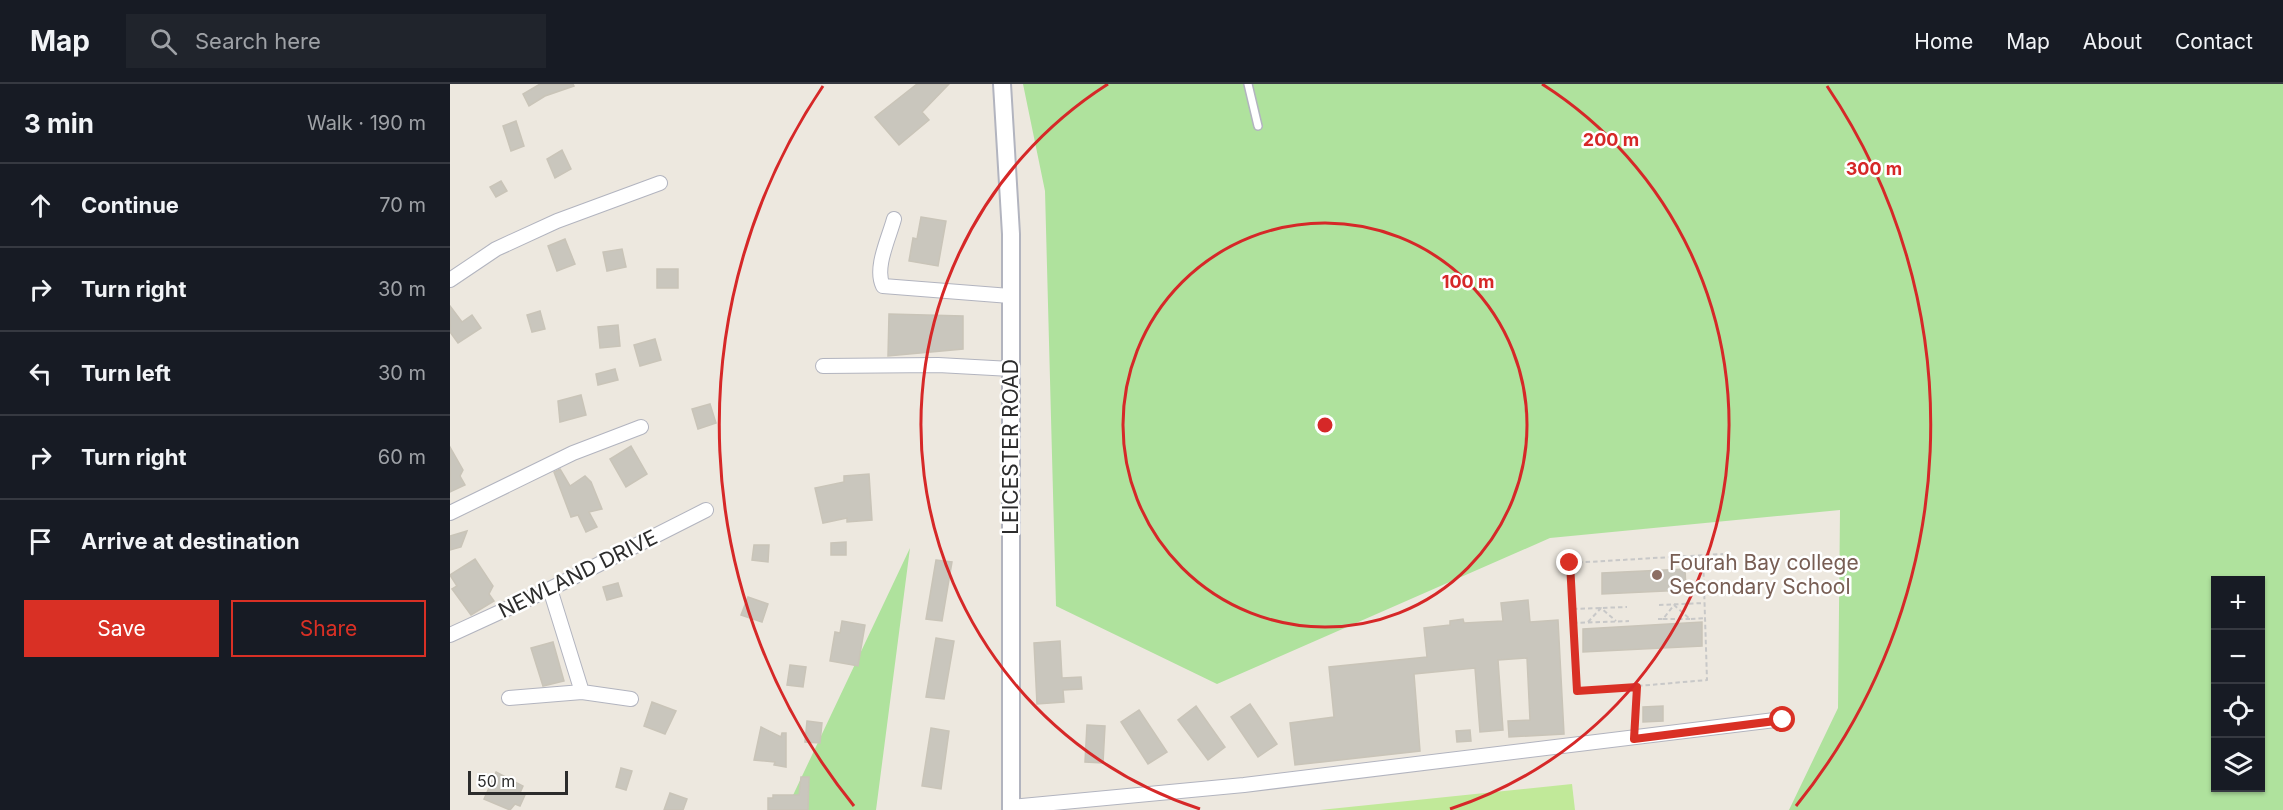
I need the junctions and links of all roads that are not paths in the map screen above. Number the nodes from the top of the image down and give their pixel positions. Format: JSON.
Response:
{"nodes":[{"id":1,"x":1002,"y":84,"type":"edge"},
{"id":2,"x":1248,"y":84,"type":"edge"},
{"id":3,"x":1258,"y":126,"type":"dead end"},
{"id":4,"x":660,"y":183,"type":"dead end"},
{"id":5,"x":894,"y":219,"type":"dead end"},
{"id":6,"x":450,"y":280,"type":"edge"},
{"id":7,"x":1010,"y":296,"type":"junction"},
{"id":8,"x":823,"y":366,"type":"dead end"},
{"id":9,"x":1011,"y":369,"type":"junction"},
{"id":10,"x":641,"y":427,"type":"dead end"},
{"id":11,"x":706,"y":510,"type":"dead end"},
{"id":12,"x":450,"y":513,"type":"edge"},
{"id":13,"x":550,"y":589,"type":"junction"},
{"id":14,"x":450,"y":635,"type":"edge"},
{"id":15,"x":582,"y":692,"type":"junction"},
{"id":16,"x":509,"y":698,"type":"dead end"},
{"id":17,"x":631,"y":699,"type":"dead end"},
{"id":18,"x":1783,"y":720,"type":"dead end"},
{"id":19,"x":1011,"y":809,"type":"edge"}],
"edges":[{"from":1,"to":7,"type":"street","name":"LEICESTER ROAD"},
{"from":2,"to":3,"type":"lane"},
{"from":4,"to":6,"type":"street"},
{"from":5,"to":7,"type":"street"},
{"from":7,"to":9,"type":"street","name":"LEICESTER ROAD"},
{"from":8,"to":9,"type":"street"},
{"from":9,"to":19,"type":"street","name":"LEICESTER ROAD"},
{"from":10,"to":12,"type":"street"},
{"from":11,"to":13,"type":"street","name":"NEWLAND DRIVE"},
{"from":13,"to":14,"type":"street","name":"NEWLAND DRIVE"},
{"from":13,"to":15,"type":"street"},
{"from":15,"to":16,"type":"street"},
{"from":15,"to":17,"type":"street"},
{"from":18,"to":19,"type":"street"}]}
